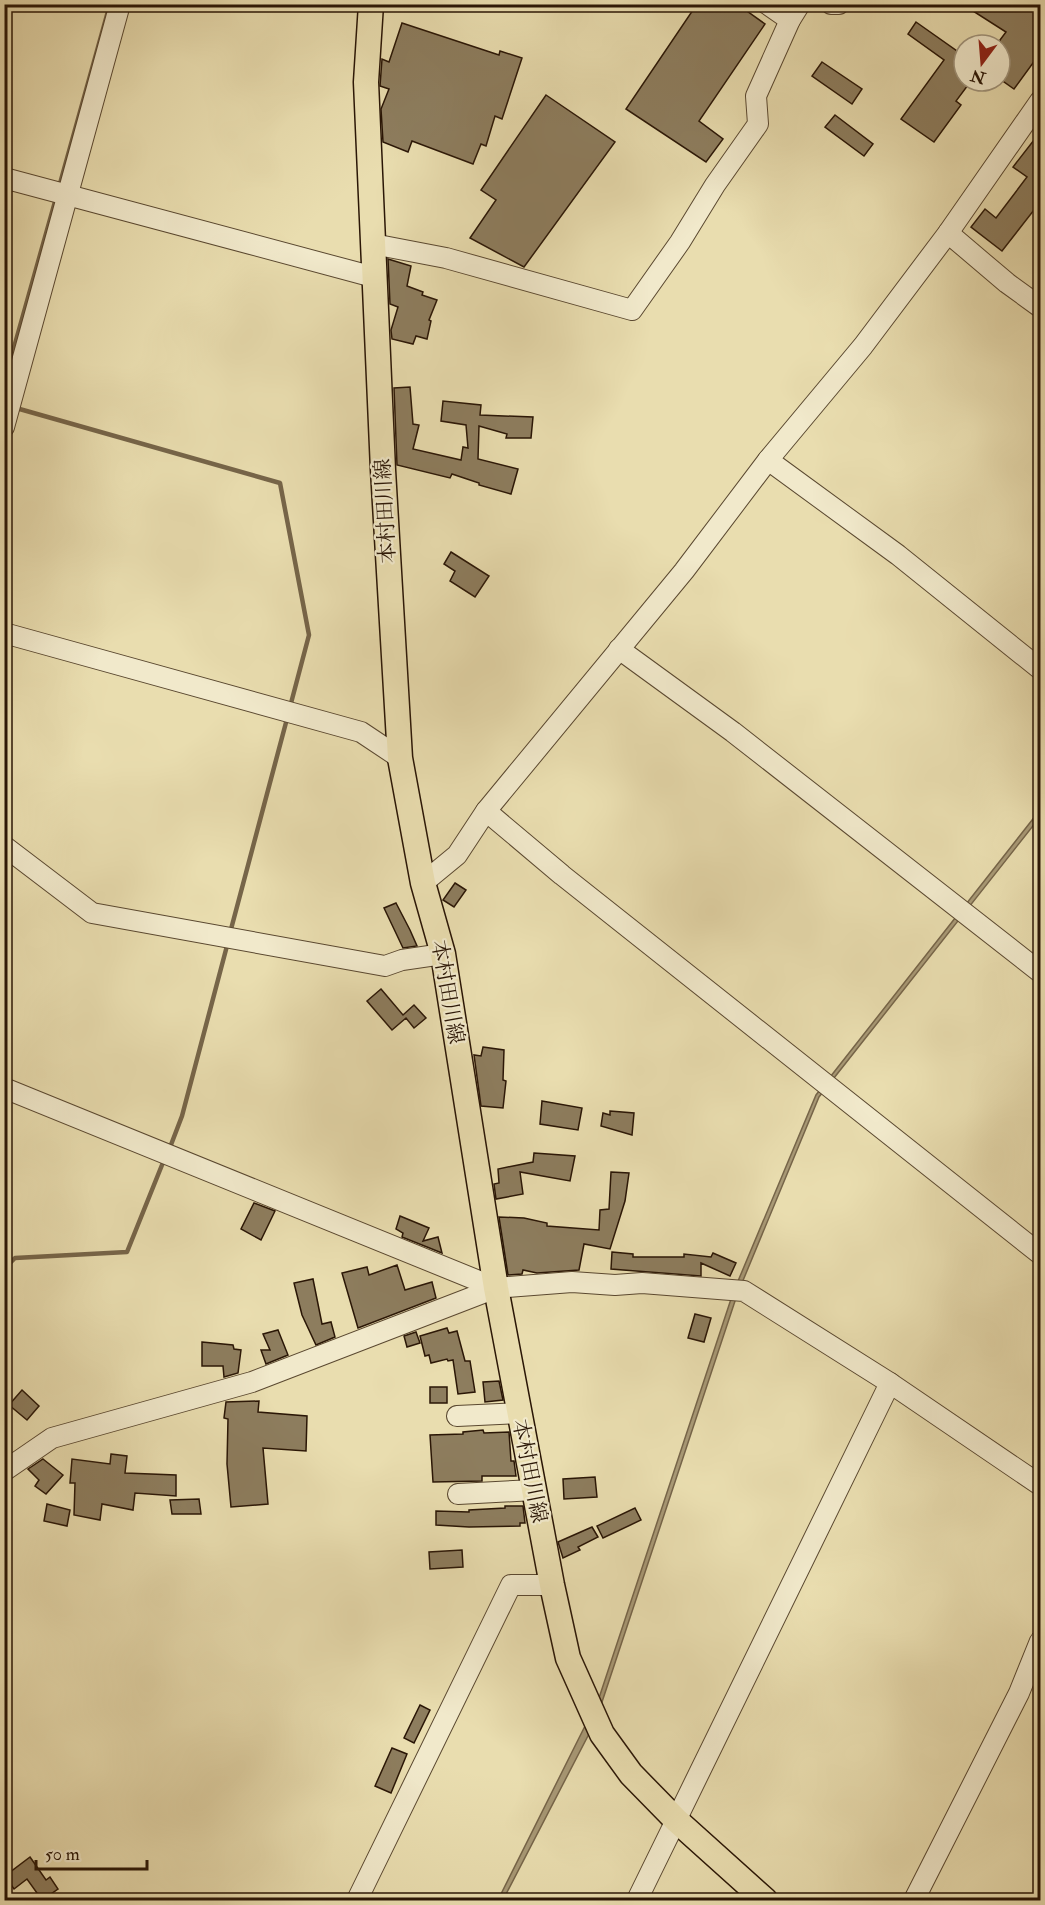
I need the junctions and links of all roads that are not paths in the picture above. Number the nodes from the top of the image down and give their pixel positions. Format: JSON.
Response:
{"nodes":[{"id":1,"x":120,"y":4,"type":"edge"},
{"id":2,"x":371,"y":4,"type":"edge"},
{"id":3,"x":767,"y":4,"type":"edge"},
{"id":4,"x":831,"y":4,"type":"edge"},
{"id":5,"x":839,"y":4,"type":"edge"},
{"id":6,"x":795,"y":12,"type":"edge"},
{"id":7,"x":1041,"y":101,"type":"edge"},
{"id":8,"x":4,"y":178,"type":"edge"},
{"id":9,"x":67,"y":195,"type":"junction"},
{"id":10,"x":948,"y":232,"type":"junction"},
{"id":11,"x":373,"y":244,"type":"junction"},
{"id":12,"x":374,"y":278,"type":"junction"},
{"id":13,"x":1041,"y":307,"type":"edge"},
{"id":14,"x":4,"y":427,"type":"edge"},
{"id":15,"x":768,"y":460,"type":"junction"},
{"id":16,"x":4,"y":633,"type":"edge"},
{"id":17,"x":619,"y":649,"type":"junction"},
{"id":18,"x":1041,"y":669,"type":"edge"},
{"id":19,"x":400,"y":758,"type":"junction"},
{"id":20,"x":486,"y":811,"type":"junction"},
{"id":21,"x":4,"y":846,"type":"edge"},
{"id":22,"x":423,"y":883,"type":"junction"},
{"id":23,"x":443,"y":954,"type":"junction"},
{"id":24,"x":1041,"y":972,"type":"edge"},
{"id":25,"x":4,"y":1088,"type":"edge"},
{"id":26,"x":1041,"y":1254,"type":"edge"},
{"id":27,"x":496,"y":1288,"type":"junction"},
{"id":28,"x":890,"y":1383,"type":"junction"},
{"id":29,"x":519,"y":1413,"type":"junction"},
{"id":30,"x":457,"y":1416,"type":"dead end"},
{"id":31,"x":4,"y":1471,"type":"edge"},
{"id":32,"x":1041,"y":1485,"type":"edge"},
{"id":33,"x":534,"y":1490,"type":"junction"},
{"id":34,"x":458,"y":1494,"type":"dead end"},
{"id":35,"x":552,"y":1585,"type":"junction"},
{"id":36,"x":1041,"y":1641,"type":"edge"},
{"id":37,"x":676,"y":1820,"type":"junction"},
{"id":38,"x":357,"y":1900,"type":"edge"},
{"id":39,"x":637,"y":1900,"type":"edge"},
{"id":40,"x":765,"y":1900,"type":"edge"},
{"id":41,"x":914,"y":1900,"type":"edge"}],
"edges":[{"from":1,"to":9,"type":"street"},
{"from":2,"to":11,"type":"main road","name":"本村田川線"},
{"from":3,"to":6,"type":"street"},
{"from":4,"to":5,"type":"street"},
{"from":6,"to":11,"type":"street"},
{"from":7,"to":10,"type":"street"},
{"from":8,"to":9,"type":"street"},
{"from":9,"to":12,"type":"street"},
{"from":9,"to":14,"type":"street"},
{"from":10,"to":13,"type":"street"},
{"from":10,"to":15,"type":"street"},
{"from":11,"to":12,"type":"main road","name":"本村田川線"},
{"from":12,"to":19,"type":"main road","name":"本村田川線"},
{"from":15,"to":17,"type":"street"},
{"from":15,"to":18,"type":"street"},
{"from":16,"to":19,"type":"street"},
{"from":17,"to":20,"type":"street"},
{"from":17,"to":24,"type":"street"},
{"from":19,"to":22,"type":"main road","name":"本村田川線"},
{"from":20,"to":22,"type":"street"},
{"from":20,"to":26,"type":"street"},
{"from":21,"to":23,"type":"street"},
{"from":22,"to":23,"type":"main road","name":"本村田川線"},
{"from":23,"to":27,"type":"main road","name":"本村田川線"},
{"from":25,"to":27,"type":"street"},
{"from":27,"to":28,"type":"street"},
{"from":27,"to":29,"type":"main road","name":"本村田川線"},
{"from":27,"to":31,"type":"street"},
{"from":28,"to":32,"type":"street"},
{"from":28,"to":37,"type":"street"},
{"from":29,"to":30,"type":"street"},
{"from":29,"to":33,"type":"main road","name":"本村田川線"},
{"from":33,"to":34,"type":"street"},
{"from":33,"to":35,"type":"main road","name":"本村田川線"},
{"from":35,"to":37,"type":"main road","name":"本村田川線"},
{"from":35,"to":38,"type":"street"},
{"from":36,"to":41,"type":"street"},
{"from":37,"to":39,"type":"street"},
{"from":37,"to":40,"type":"main road","name":"本村田川線"}]}
